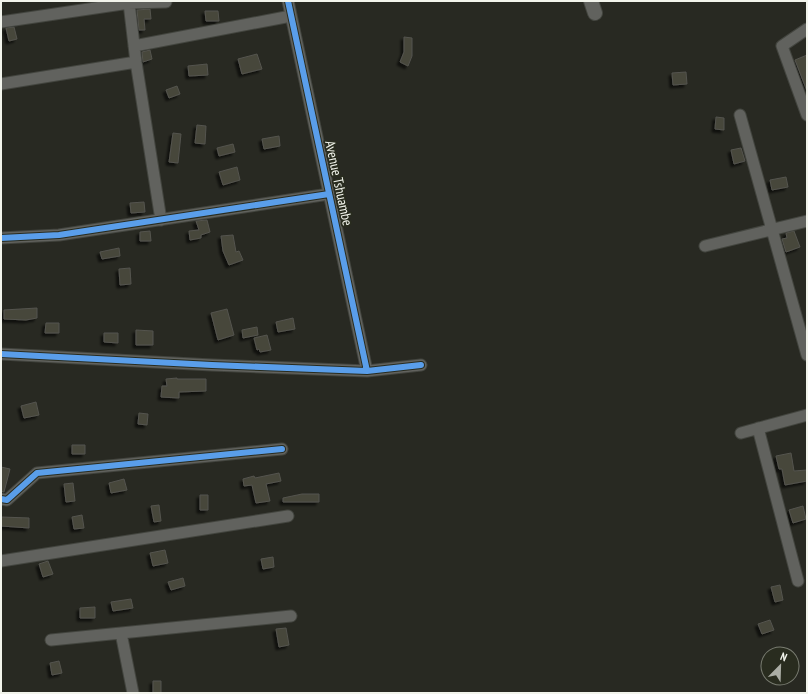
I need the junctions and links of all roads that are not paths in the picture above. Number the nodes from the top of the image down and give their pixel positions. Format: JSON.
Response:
{"nodes":[{"id":1,"x":288,"y":1,"type":"edge"},
{"id":2,"x":166,"y":2,"type":"dead end"},
{"id":3,"x":129,"y":3,"type":"junction"},
{"id":4,"x":292,"y":16,"type":"junction"},
{"id":5,"x":1,"y":22,"type":"edge"},
{"id":6,"x":807,"y":29,"type":"edge"},
{"id":7,"x":134,"y":46,"type":"junction"},
{"id":8,"x":136,"y":62,"type":"junction"},
{"id":9,"x":1,"y":84,"type":"edge"},
{"id":10,"x":740,"y":115,"type":"dead end"},
{"id":11,"x":807,"y":115,"type":"edge"},
{"id":12,"x":329,"y":194,"type":"junction"},
{"id":13,"x":161,"y":220,"type":"junction"},
{"id":14,"x":807,"y":221,"type":"edge"},
{"id":15,"x":772,"y":230,"type":"junction"},
{"id":16,"x":1,"y":238,"type":"edge"},
{"id":17,"x":705,"y":246,"type":"dead end"},
{"id":18,"x":1,"y":354,"type":"edge"},
{"id":19,"x":807,"y":356,"type":"edge"},
{"id":20,"x":421,"y":365,"type":"dead end"},
{"id":21,"x":367,"y":371,"type":"junction"},
{"id":22,"x":807,"y":415,"type":"edge"},
{"id":23,"x":758,"y":428,"type":"junction"},
{"id":24,"x":741,"y":433,"type":"dead end"},
{"id":25,"x":282,"y":449,"type":"dead end"},
{"id":26,"x":1,"y":499,"type":"edge"},
{"id":27,"x":288,"y":516,"type":"dead end"},
{"id":28,"x":1,"y":561,"type":"edge"},
{"id":29,"x":798,"y":581,"type":"dead end"},
{"id":30,"x":291,"y":616,"type":"dead end"},
{"id":31,"x":121,"y":633,"type":"junction"},
{"id":32,"x":51,"y":640,"type":"dead end"},
{"id":33,"x":133,"y":693,"type":"edge"}],
"edges":[{"from":1,"to":4,"type":"street","name":"Avenue Tshuambe"},
{"from":2,"to":3,"type":"street"},
{"from":3,"to":5,"type":"street"},
{"from":3,"to":7,"type":"street"},
{"from":4,"to":7,"type":"street"},
{"from":4,"to":12,"type":"street","name":"Avenue Tshuambe"},
{"from":6,"to":11,"type":"street"},
{"from":7,"to":8,"type":"street"},
{"from":8,"to":9,"type":"street"},
{"from":8,"to":13,"type":"street"},
{"from":10,"to":15,"type":"street"},
{"from":12,"to":13,"type":"street"},
{"from":12,"to":21,"type":"street","name":"Avenue Tshuambe"},
{"from":13,"to":16,"type":"street"},
{"from":14,"to":15,"type":"street"},
{"from":15,"to":17,"type":"street"},
{"from":15,"to":19,"type":"street"},
{"from":18,"to":21,"type":"street"},
{"from":20,"to":21,"type":"street"},
{"from":22,"to":23,"type":"street"},
{"from":23,"to":24,"type":"street"},
{"from":23,"to":29,"type":"street"},
{"from":25,"to":26,"type":"street"},
{"from":27,"to":28,"type":"street"},
{"from":30,"to":31,"type":"street"},
{"from":31,"to":32,"type":"street"},
{"from":31,"to":33,"type":"street"}]}
